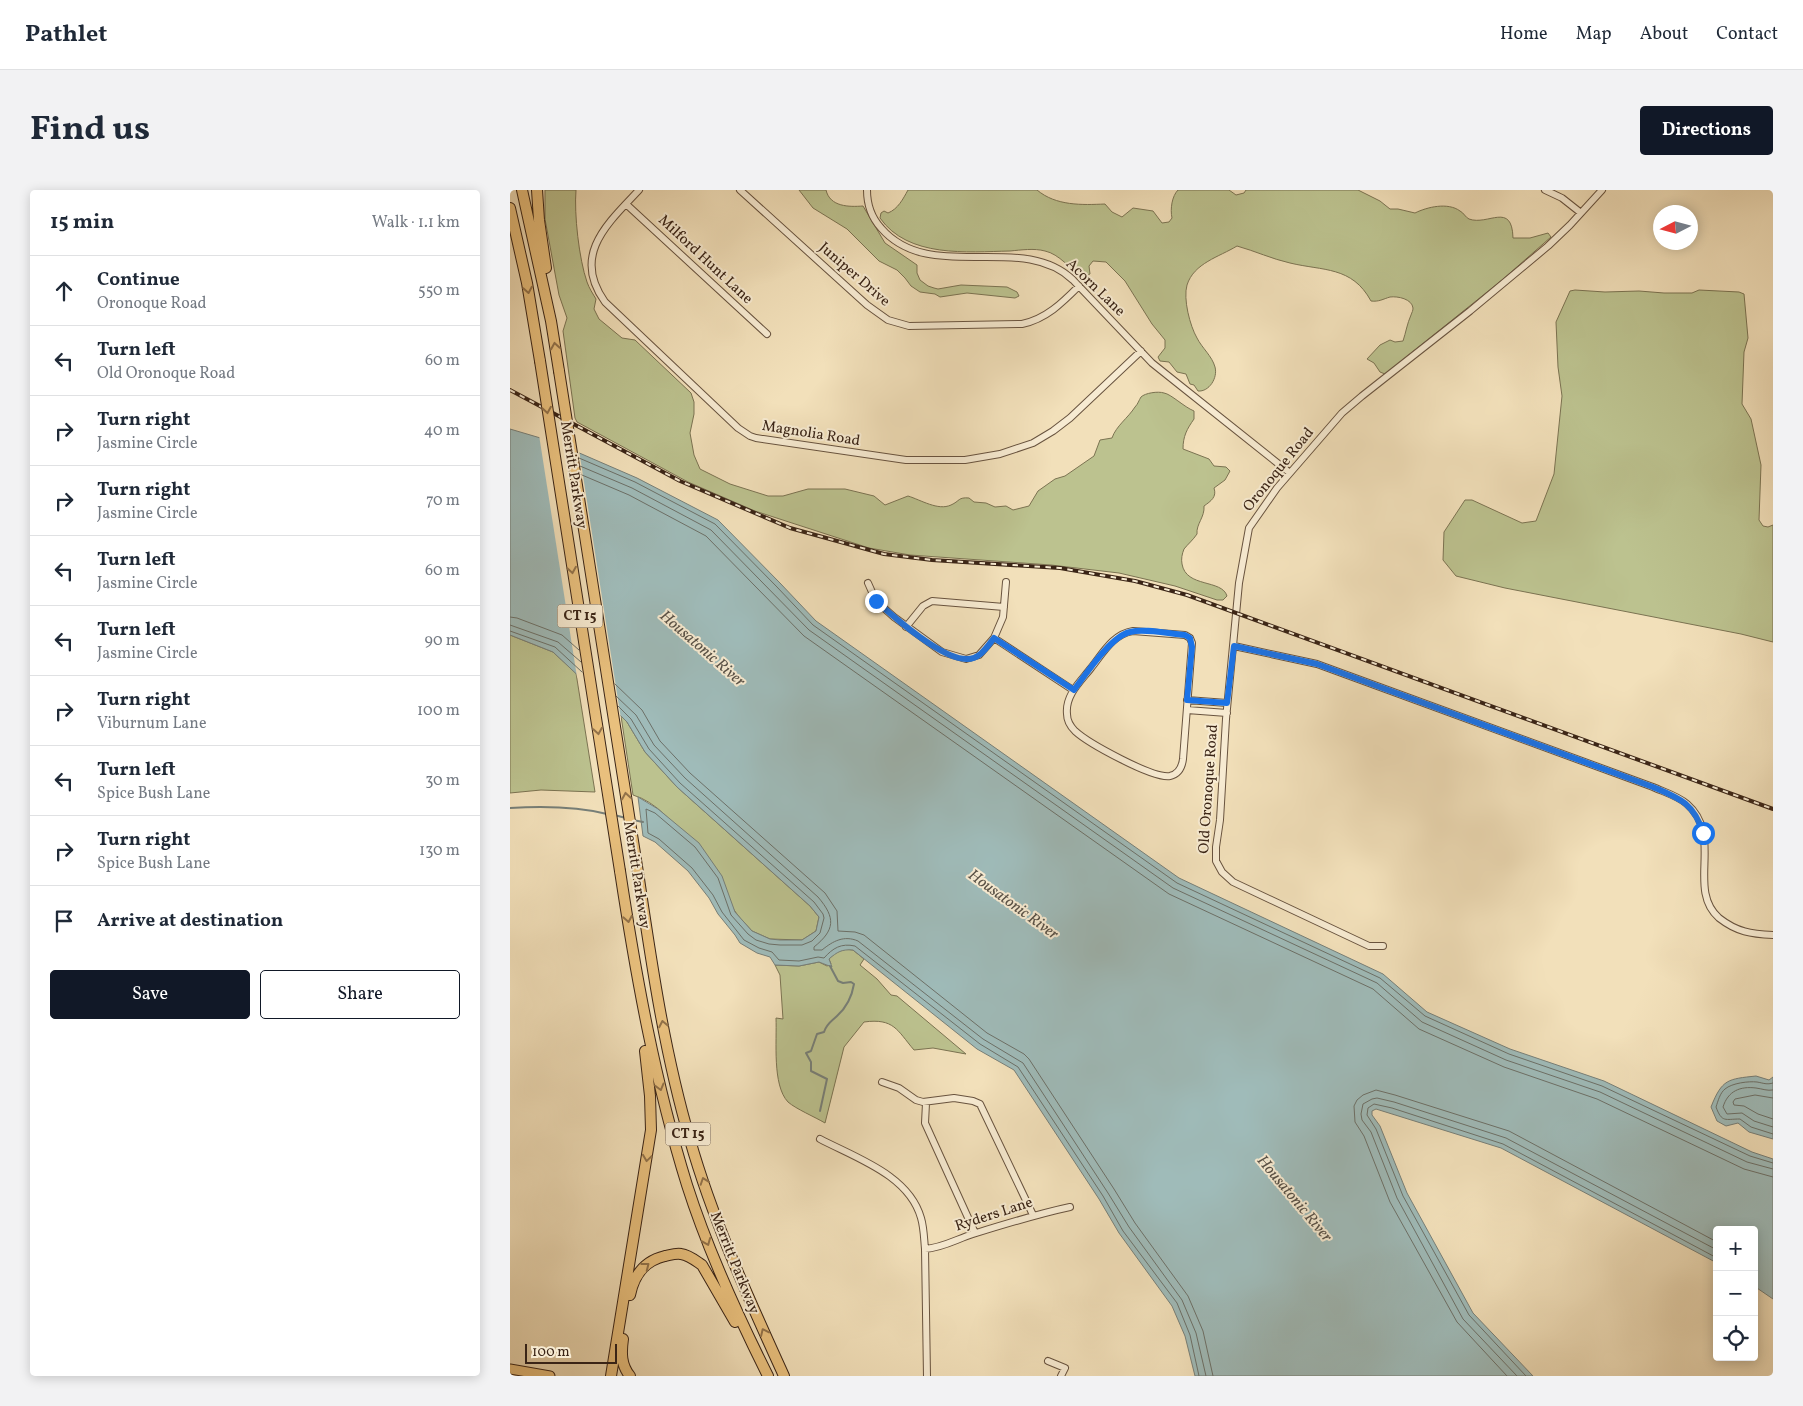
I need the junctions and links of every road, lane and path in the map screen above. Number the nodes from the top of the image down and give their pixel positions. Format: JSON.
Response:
{"nodes":[{"id":1,"x":522,"y":190,"type":"edge"},
{"id":2,"x":537,"y":190,"type":"edge"},
{"id":3,"x":638,"y":190,"type":"edge"},
{"id":4,"x":740,"y":190,"type":"edge"},
{"id":5,"x":867,"y":190,"type":"edge"},
{"id":6,"x":1545,"y":190,"type":"edge"},
{"id":7,"x":1602,"y":190,"type":"edge"},
{"id":8,"x":626,"y":204,"type":"junction"},
{"id":9,"x":510,"y":208,"type":"edge"},
{"id":10,"x":1581,"y":214,"type":"junction"},
{"id":11,"x":1079,"y":286,"type":"junction"},
{"id":12,"x":551,"y":321,"type":"junction"},
{"id":13,"x":767,"y":334,"type":"dead end"},
{"id":14,"x":1141,"y":352,"type":"junction"},
{"id":15,"x":1290,"y":473,"type":"junction"},
{"id":16,"x":1006,"y":582,"type":"dead end"},
{"id":17,"x":868,"y":583,"type":"dead end"},
{"id":18,"x":1004,"y":607,"type":"junction"},
{"id":19,"x":906,"y":626,"type":"junction"},
{"id":20,"x":994,"y":638,"type":"junction"},
{"id":21,"x":1234,"y":646,"type":"junction"},
{"id":22,"x":1074,"y":690,"type":"junction"},
{"id":23,"x":1187,"y":700,"type":"junction"},
{"id":24,"x":1227,"y":703,"type":"junction"},
{"id":25,"x":1187,"y":710,"type":"junction"},
{"id":26,"x":1226,"y":713,"type":"junction"},
{"id":27,"x":1773,"y":935,"type":"edge"},
{"id":28,"x":1384,"y":946,"type":"dead end"},
{"id":29,"x":639,"y":988,"type":"junction"},
{"id":30,"x":882,"y":1082,"type":"dead end"},
{"id":31,"x":926,"y":1103,"type":"junction"},
{"id":32,"x":820,"y":1139,"type":"dead end"},
{"id":33,"x":1070,"y":1207,"type":"dead end"},
{"id":34,"x":1033,"y":1215,"type":"junction"},
{"id":35,"x":975,"y":1233,"type":"junction"},
{"id":36,"x":925,"y":1249,"type":"junction"},
{"id":37,"x":1048,"y":1361,"type":"dead end"},
{"id":38,"x":510,"y":1369,"type":"edge"},
{"id":39,"x":550,"y":1376,"type":"edge"},
{"id":40,"x":611,"y":1376,"type":"edge"},
{"id":41,"x":630,"y":1376,"type":"edge"},
{"id":42,"x":768,"y":1376,"type":"edge"},
{"id":43,"x":784,"y":1376,"type":"edge"},
{"id":44,"x":927,"y":1376,"type":"edge"},
{"id":45,"x":1060,"y":1376,"type":"edge"}],
"edges":[{"from":1,"to":12,"type":"highway","number":"CT 15"},
{"from":2,"to":12,"type":"highway"},
{"from":3,"to":8,"type":"street"},
{"from":4,"to":11,"type":"street","name":"Juniper Drive"},
{"from":5,"to":11,"type":"street","name":"Acorn Lane"},
{"from":6,"to":10,"type":"street"},
{"from":7,"to":10,"type":"street","name":"Oronoque Road"},
{"from":8,"to":13,"type":"street","name":"Milford Hunt Lane"},
{"from":8,"to":14,"type":"street","name":"Magnolia Road"},
{"from":9,"to":29,"type":"highway","name":"Merritt Parkway","number":"CT 15","one_way":true,"bridge":true},
{"from":10,"to":15,"type":"street","name":"Oronoque Road"},
{"from":11,"to":14,"type":"street","name":"Acorn Lane"},
{"from":43,"to":12,"type":"highway","name":"Merritt Parkway","number":"CT 15","one_way":true,"bridge":true},
{"from":14,"to":15,"type":"street","name":"Acorn Lane"},
{"from":15,"to":21,"type":"street","name":"Oronoque Road"},
{"from":16,"to":18,"type":"street"},
{"from":17,"to":19,"type":"street"},
{"from":18,"to":19,"type":"street"},
{"from":18,"to":20,"type":"street"},
{"from":19,"to":20,"type":"street"},
{"from":20,"to":22,"type":"street"},
{"from":21,"to":24,"type":"street","name":"Old Oronoque Road"},
{"from":21,"to":27,"type":"street"},
{"from":22,"to":23,"type":"street"},
{"from":22,"to":25,"type":"street"},
{"from":23,"to":24,"type":"street"},
{"from":23,"to":25,"type":"street"},
{"from":24,"to":26,"type":"street","name":"Old Oronoque Road"},
{"from":25,"to":26,"type":"street"},
{"from":26,"to":28,"type":"street","name":"Old Oronoque Road"},
{"from":29,"to":40,"type":"highway","one_way":true},
{"from":29,"to":42,"type":"highway","name":"Merritt Parkway","number":"CT 15","one_way":true},
{"from":30,"to":31,"type":"street"},
{"from":31,"to":34,"type":"street"},
{"from":31,"to":35,"type":"street"},
{"from":32,"to":36,"type":"street"},
{"from":33,"to":34,"type":"street","name":"Ryders Lane"},
{"from":34,"to":35,"type":"street","name":"Ryders Lane"},
{"from":35,"to":36,"type":"street","name":"Ryders Lane"},
{"from":36,"to":44,"type":"street"},
{"from":37,"to":45,"type":"street"},
{"from":38,"to":39,"type":"main road"},
{"from":41,"to":42,"type":"highway","one_way":true}]}
